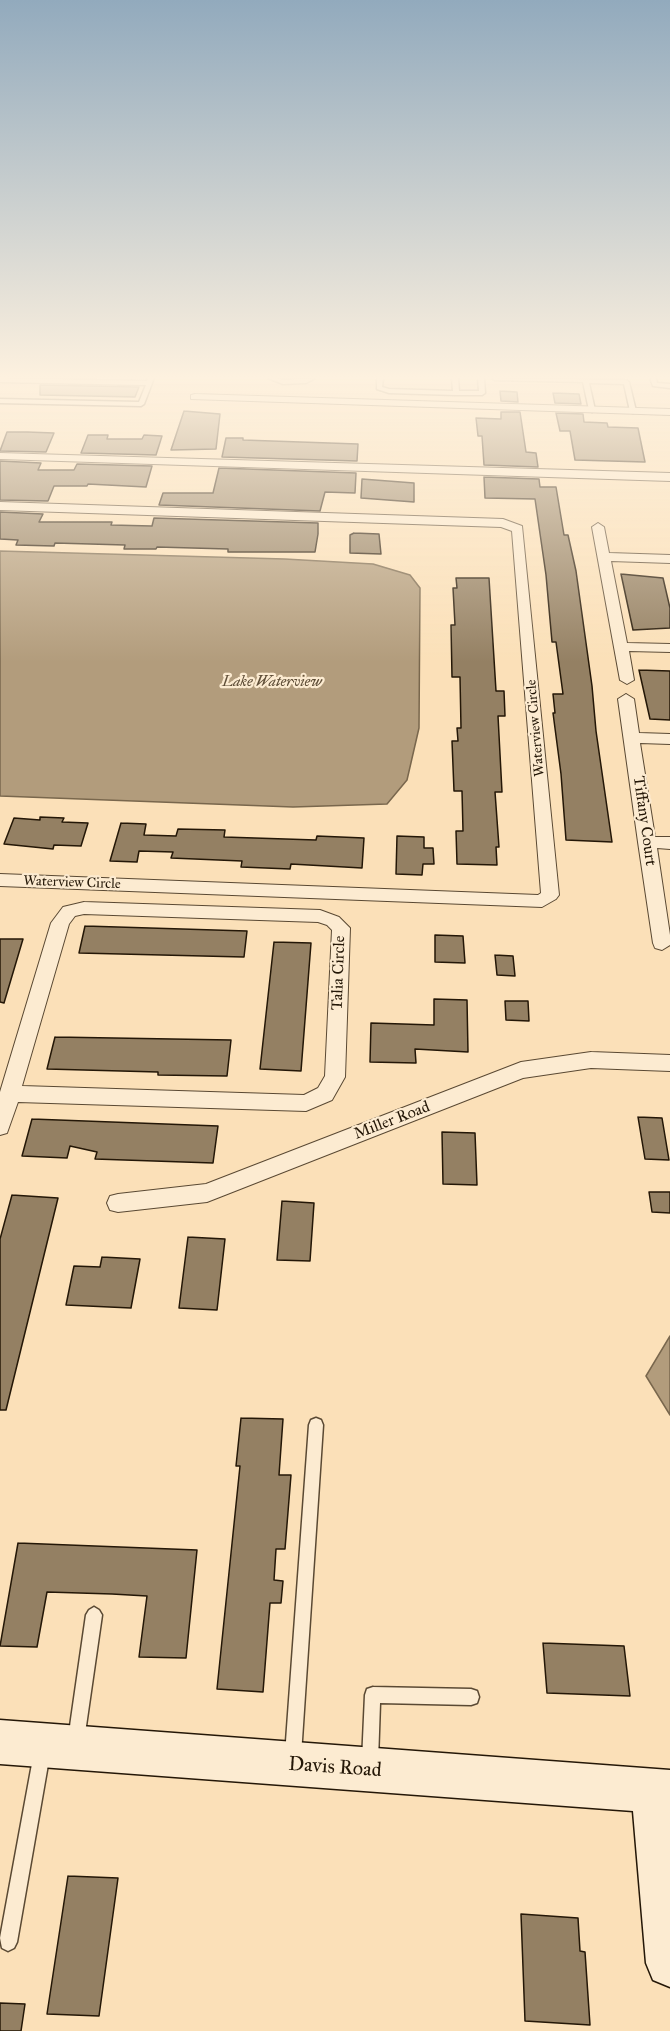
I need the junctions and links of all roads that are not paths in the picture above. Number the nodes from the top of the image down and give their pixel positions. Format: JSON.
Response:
{"nodes":[{"id":1,"x":535,"y":473,"type":"edge"},
{"id":2,"x":670,"y":477,"type":"edge"},
{"id":3,"x":0,"y":507,"type":"edge"},
{"id":4,"x":598,"y":527,"type":"dead end"},
{"id":5,"x":604,"y":557,"type":"junction"},
{"id":6,"x":670,"y":560,"type":"edge"},
{"id":7,"x":621,"y":647,"type":"junction"},
{"id":8,"x":670,"y":648,"type":"edge"},
{"id":9,"x":627,"y":680,"type":"dead end"},
{"id":10,"x":626,"y":699,"type":"dead end"},
{"id":11,"x":632,"y":738,"type":"junction"},
{"id":12,"x":670,"y":739,"type":"edge"},
{"id":13,"x":647,"y":842,"type":"junction"},
{"id":14,"x":670,"y":843,"type":"edge"},
{"id":15,"x":0,"y":880,"type":"edge"},
{"id":16,"x":662,"y":943,"type":"dead end"},
{"id":17,"x":670,"y":1064,"type":"edge"},
{"id":18,"x":10,"y":1094,"type":"junction"},
{"id":19,"x":0,"y":1127,"type":"edge"},
{"id":20,"x":118,"y":1203,"type":"dead end"},
{"id":21,"x":316,"y":1425,"type":"dead end"},
{"id":22,"x":94,"y":1615,"type":"dead end"},
{"id":23,"x":471,"y":1697,"type":"dead end"},
{"id":24,"x":0,"y":1742,"type":"edge"},
{"id":25,"x":59,"y":1745,"type":"junction"},
{"id":26,"x":292,"y":1764,"type":"junction"},
{"id":27,"x":370,"y":1770,"type":"junction"},
{"id":28,"x":661,"y":1792,"type":"edge"},
{"id":29,"x":8,"y":1942,"type":"dead end"},
{"id":30,"x":670,"y":1963,"type":"edge"}],
"edges":[{"from":1,"to":2,"type":"street"},
{"from":3,"to":15,"type":"street","name":"Waterview Circle"},
{"from":4,"to":5,"type":"street"},
{"from":5,"to":6,"type":"street"},
{"from":5,"to":7,"type":"street"},
{"from":7,"to":8,"type":"street"},
{"from":7,"to":9,"type":"street"},
{"from":10,"to":11,"type":"street","name":"Tiffany Court"},
{"from":11,"to":12,"type":"street"},
{"from":11,"to":13,"type":"street","name":"Tiffany Court"},
{"from":13,"to":14,"type":"street"},
{"from":13,"to":16,"type":"street","name":"Tiffany Court"},
{"from":17,"to":20,"type":"street","name":"Miller Road"},
{"from":18,"to":18,"type":"street","name":"Talia Circle"},
{"from":18,"to":19,"type":"street","name":"Talia Circle"},
{"from":21,"to":26,"type":"lane"},
{"from":22,"to":25,"type":"lane"},
{"from":23,"to":27,"type":"lane"},
{"from":24,"to":25,"type":"street","name":"Davis Road"},
{"from":25,"to":26,"type":"street","name":"Davis Road"},
{"from":25,"to":29,"type":"lane"},
{"from":26,"to":27,"type":"street","name":"Davis Road"},
{"from":27,"to":28,"type":"street","name":"Davis Road"},
{"from":28,"to":30,"type":"street"}]}
